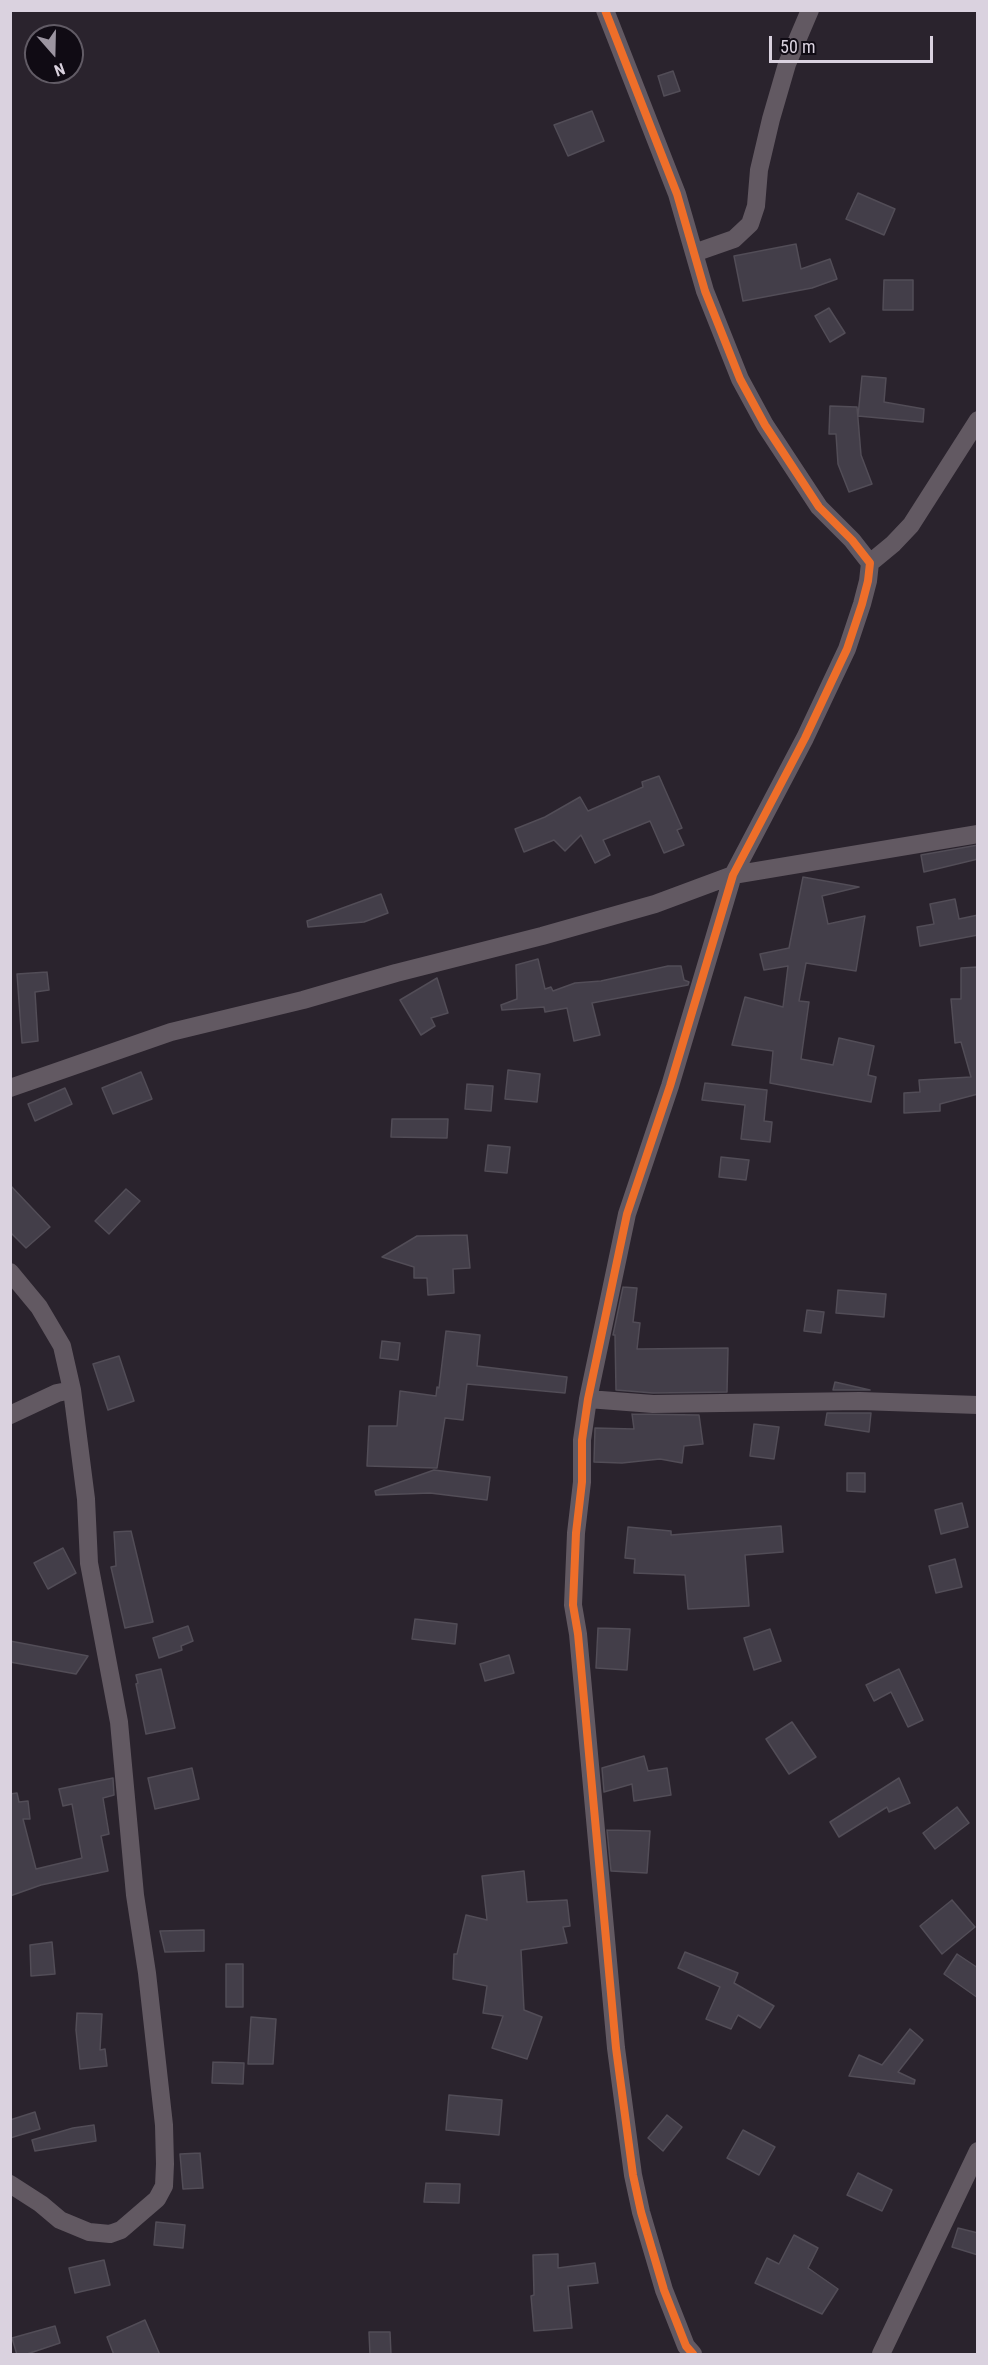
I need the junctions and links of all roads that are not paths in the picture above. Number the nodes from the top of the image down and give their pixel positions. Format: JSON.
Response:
{"nodes":[{"id":1,"x":605,"y":10,"type":"edge"},
{"id":2,"x":810,"y":10,"type":"edge"},
{"id":3,"x":694,"y":254,"type":"junction"},
{"id":4,"x":978,"y":420,"type":"edge"},
{"id":5,"x":870,"y":563,"type":"junction"},
{"id":6,"x":978,"y":834,"type":"edge"},
{"id":7,"x":733,"y":875,"type":"junction"},
{"id":8,"x":10,"y":1088,"type":"edge"},
{"id":9,"x":10,"y":1272,"type":"edge"},
{"id":10,"x":72,"y":1390,"type":"junction"},
{"id":11,"x":588,"y":1399,"type":"junction"},
{"id":12,"x":978,"y":1405,"type":"edge"},
{"id":13,"x":10,"y":1415,"type":"edge"},
{"id":14,"x":978,"y":2151,"type":"edge"},
{"id":15,"x":10,"y":2184,"type":"edge"},
{"id":16,"x":693,"y":2355,"type":"edge"},
{"id":17,"x":881,"y":2355,"type":"edge"}],
"edges":[{"from":1,"to":3,"type":"street"},
{"from":2,"to":3,"type":"street"},
{"from":3,"to":5,"type":"street"},
{"from":4,"to":5,"type":"street"},
{"from":5,"to":7,"type":"street"},
{"from":6,"to":7,"type":"street"},
{"from":7,"to":8,"type":"street"},
{"from":7,"to":11,"type":"street"},
{"from":9,"to":10,"type":"street"},
{"from":10,"to":13,"type":"street"},
{"from":10,"to":15,"type":"street"},
{"from":11,"to":12,"type":"street"},
{"from":11,"to":16,"type":"street"},
{"from":14,"to":17,"type":"street"}]}
